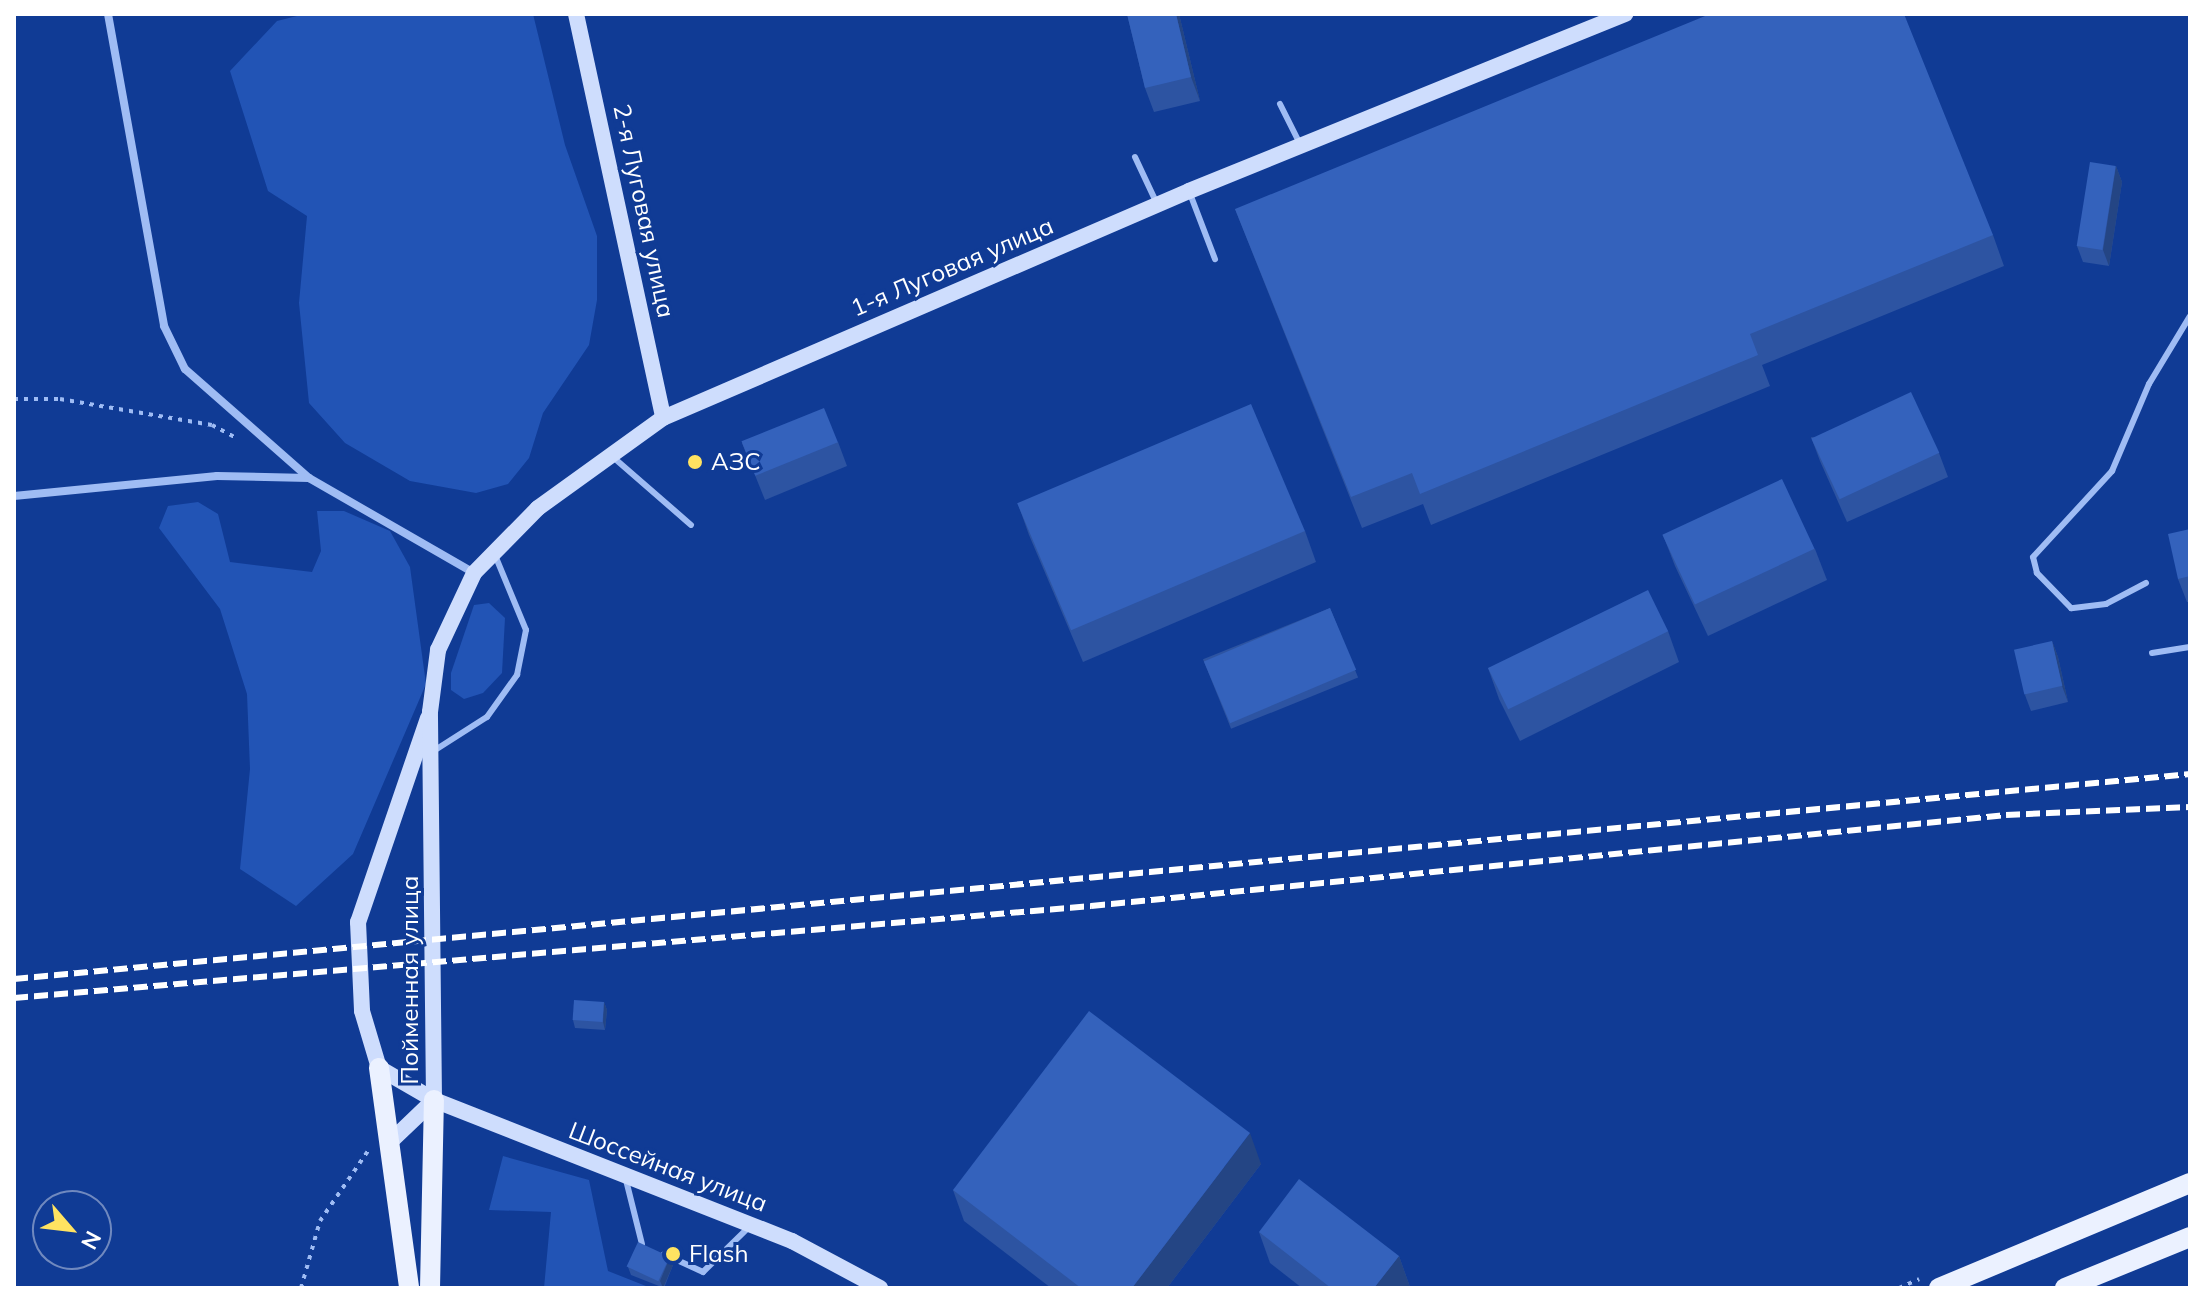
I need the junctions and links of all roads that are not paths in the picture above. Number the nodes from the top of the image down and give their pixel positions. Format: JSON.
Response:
{"nodes":[{"id":1,"x":108,"y":14,"type":"edge"},
{"id":2,"x":576,"y":14,"type":"edge"},
{"id":3,"x":1625,"y":14,"type":"edge"},
{"id":4,"x":1280,"y":104,"type":"dead end"},
{"id":5,"x":1300,"y":144,"type":"junction"},
{"id":6,"x":1135,"y":157,"type":"dead end"},
{"id":7,"x":1189,"y":191,"type":"junction"},
{"id":8,"x":1157,"y":204,"type":"junction"},
{"id":9,"x":1215,"y":259,"type":"dead end"},
{"id":10,"x":2190,"y":316,"type":"edge"},
{"id":11,"x":663,"y":418,"type":"junction"},
{"id":12,"x":611,"y":455,"type":"junction"},
{"id":13,"x":309,"y":478,"type":"junction"},
{"id":14,"x":14,"y":496,"type":"edge"},
{"id":15,"x":691,"y":525,"type":"dead end"},
{"id":16,"x":494,"y":553,"type":"junction"},
{"id":17,"x":474,"y":573,"type":"junction"},
{"id":18,"x":2146,"y":583,"type":"dead end"},
{"id":19,"x":2190,"y":647,"type":"edge"},
{"id":20,"x":2152,"y":653,"type":"dead end"},
{"id":21,"x":430,"y":712,"type":"junction"},
{"id":22,"x":432,"y":752,"type":"junction"},
{"id":23,"x":379,"y":1068,"type":"junction"},
{"id":24,"x":434,"y":1100,"type":"junction"},
{"id":25,"x":388,"y":1132,"type":"junction"},
{"id":26,"x":625,"y":1176,"type":"junction"},
{"id":27,"x":2190,"y":1183,"type":"edge"},
{"id":28,"x":751,"y":1225,"type":"junction"},
{"id":29,"x":2190,"y":1237,"type":"edge"},
{"id":30,"x":409,"y":1288,"type":"edge"},
{"id":31,"x":430,"y":1288,"type":"edge"},
{"id":32,"x":880,"y":1288,"type":"edge"},
{"id":33,"x":1939,"y":1288,"type":"edge"},
{"id":34,"x":2065,"y":1288,"type":"edge"}],
"edges":[{"from":1,"to":13,"type":"street"},
{"from":2,"to":11,"type":"main road","name":"2-я Луговая улица"},
{"from":3,"to":5,"type":"main road","name":"1-я Луговая улица"},
{"from":4,"to":5,"type":"lane"},
{"from":5,"to":7,"type":"main road","name":"1-я Луговая улица"},
{"from":6,"to":8,"type":"lane"},
{"from":7,"to":8,"type":"main road","name":"1-я Луговая улица"},
{"from":7,"to":9,"type":"lane"},
{"from":8,"to":11,"type":"main road","name":"1-я Луговая улица"},
{"from":10,"to":18,"type":"lane"},
{"from":11,"to":12,"type":"main road","name":"1-я Луговая улица"},
{"from":12,"to":15,"type":"lane"},
{"from":12,"to":16,"type":"main road","name":"1-я Луговая улица"},
{"from":13,"to":14,"type":"street"},
{"from":13,"to":17,"type":"street"},
{"from":16,"to":17,"type":"main road","name":"1-я Луговая улица"},
{"from":16,"to":22,"type":"lane"},
{"from":17,"to":21,"type":"main road","name":"1-я Луговая улица"},
{"from":19,"to":20,"type":"lane"},
{"from":21,"to":22,"type":"main road","name":"Пойменная улица"},
{"from":21,"to":23,"type":"main road","name":"Пойменная улица"},
{"from":22,"to":24,"type":"main road","name":"Пойменная улица"},
{"from":23,"to":24,"type":"main road","name":"Пойменная улица"},
{"from":23,"to":25,"type":"main road"},
{"from":24,"to":25,"type":"main road"},
{"from":24,"to":26,"type":"main road","name":"Шоссейная улица"},
{"from":24,"to":31,"type":"main road"},
{"from":25,"to":30,"type":"main road"},
{"from":26,"to":28,"type":"main road","name":"Шоссейная улица"},
{"from":26,"to":28,"type":"lane"},
{"from":27,"to":33,"type":"main road"},
{"from":28,"to":32,"type":"main road","name":"Шоссейная улица"},
{"from":29,"to":34,"type":"main road"}]}
